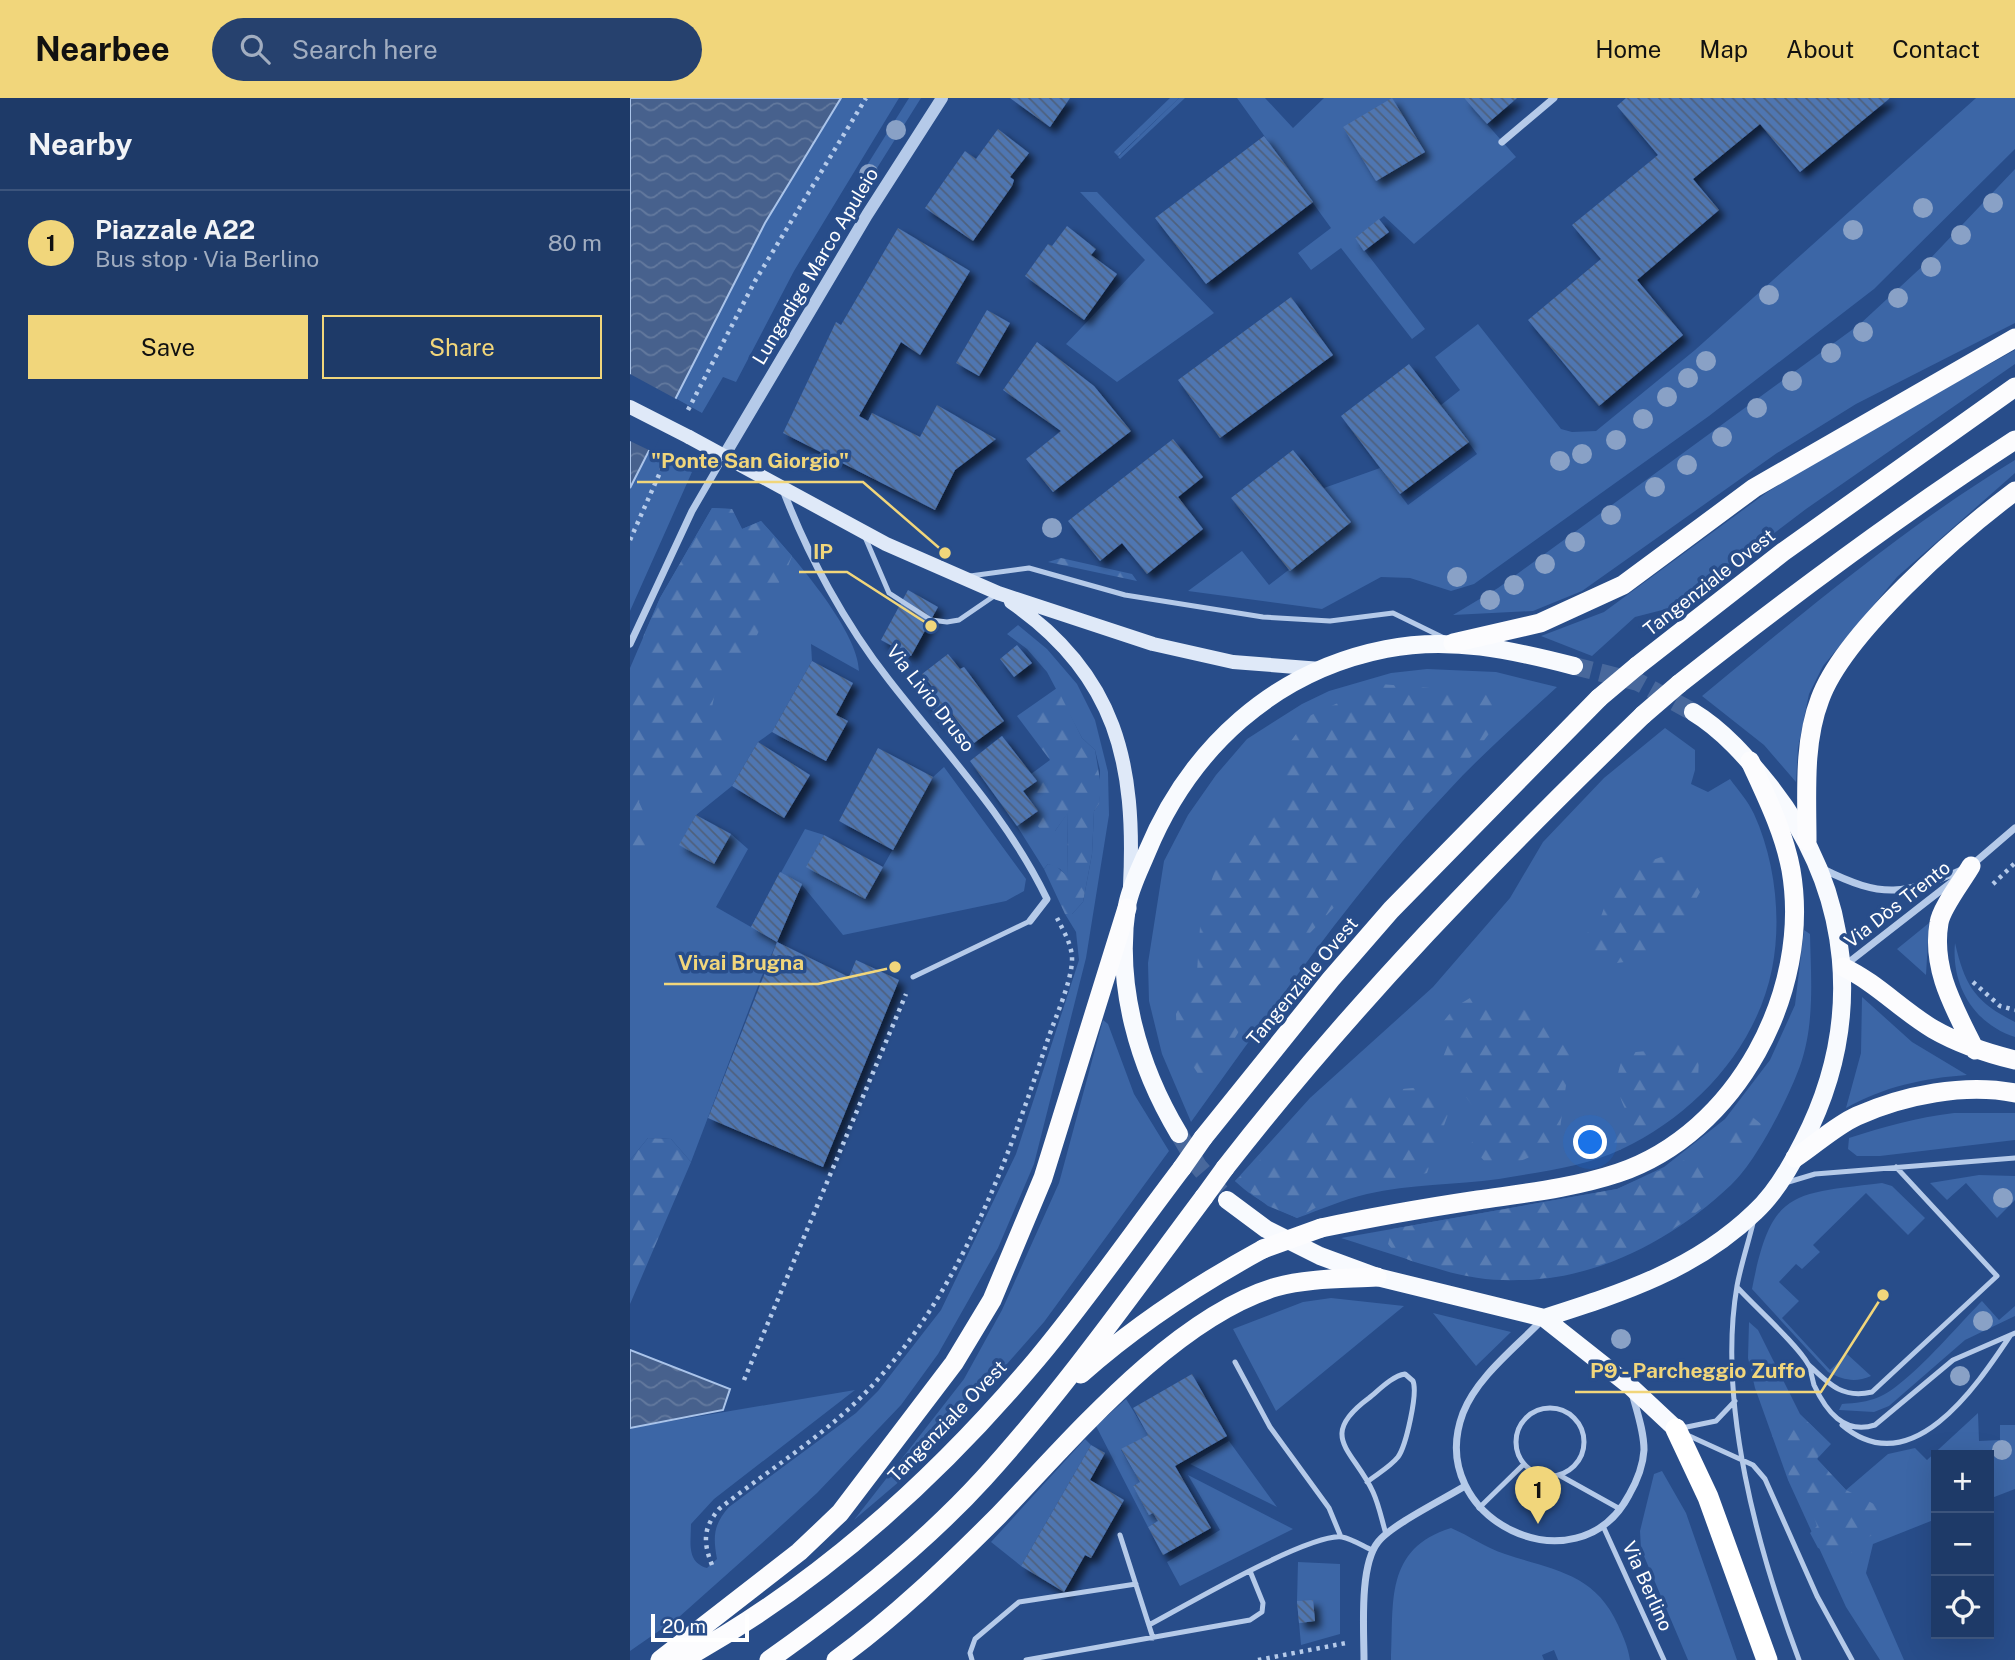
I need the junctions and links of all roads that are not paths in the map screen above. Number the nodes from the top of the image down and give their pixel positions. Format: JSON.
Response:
{"nodes":[{"id":1,"x":942,"y":98,"type":"edge"},
{"id":2,"x":1554,"y":98,"type":"edge"},
{"id":3,"x":1503,"y":142,"type":"dead end"},
{"id":4,"x":2015,"y":338,"type":"edge"},
{"id":5,"x":2015,"y":387,"type":"edge"},
{"id":6,"x":630,"y":407,"type":"edge"},
{"id":7,"x":2015,"y":440,"type":"edge"},
{"id":8,"x":724,"y":456,"type":"junction"},
{"id":9,"x":782,"y":489,"type":"junction"},
{"id":10,"x":2015,"y":491,"type":"edge"},
{"id":11,"x":862,"y":531,"type":"junction"},
{"id":12,"x":962,"y":577,"type":"junction"},
{"id":13,"x":998,"y":593,"type":"junction"},
{"id":14,"x":1453,"y":643,"type":"junction"},
{"id":15,"x":630,"y":644,"type":"edge"},
{"id":16,"x":1574,"y":666,"type":"tunnel mouth"},
{"id":17,"x":1321,"y":669,"type":"junction"},
{"id":18,"x":1693,"y":712,"type":"tunnel mouth"},
{"id":19,"x":1750,"y":761,"type":"junction"},
{"id":20,"x":2015,"y":828,"type":"edge"},
{"id":21,"x":1808,"y":841,"type":"junction"},
{"id":22,"x":1971,"y":866,"type":"junction"},
{"id":23,"x":1819,"y":867,"type":"junction"},
{"id":24,"x":1128,"y":901,"type":"junction"},
{"id":25,"x":1030,"y":921,"type":"joint"},
{"id":26,"x":1843,"y":967,"type":"junction"},
{"id":27,"x":913,"y":977,"type":"road end"},
{"id":28,"x":1975,"y":1050,"type":"junction"},
{"id":29,"x":2015,"y":1060,"type":"edge"},
{"id":30,"x":2015,"y":1093,"type":"edge"},
{"id":31,"x":1179,"y":1134,"type":"tunnel mouth"},
{"id":32,"x":1795,"y":1158,"type":"junction"},
{"id":33,"x":2015,"y":1158,"type":"edge"},
{"id":34,"x":1896,"y":1167,"type":"junction"},
{"id":35,"x":1776,"y":1186,"type":"junction"},
{"id":36,"x":1227,"y":1200,"type":"tunnel mouth"},
{"id":37,"x":1756,"y":1211,"type":"junction"},
{"id":38,"x":1377,"y":1277,"type":"junction"},
{"id":39,"x":1737,"y":1287,"type":"junction"},
{"id":40,"x":1544,"y":1318,"type":"junction"},
{"id":41,"x":2013,"y":1335,"type":"edge"},
{"id":42,"x":1235,"y":1362,"type":"dead end"},
{"id":43,"x":1808,"y":1364,"type":"junction"},
{"id":44,"x":1630,"y":1386,"type":"junction"},
{"id":45,"x":1052,"y":1401,"type":"junction"},
{"id":46,"x":1735,"y":1401,"type":"junction"},
{"id":47,"x":1837,"y":1420,"type":"junction"},
{"id":48,"x":1676,"y":1429,"type":"junction"},
{"id":49,"x":1742,"y":1460,"type":"junction"},
{"id":50,"x":1524,"y":1464,"type":"junction"},
{"id":51,"x":1559,"y":1475,"type":"junction"},
{"id":52,"x":1367,"y":1482,"type":"junction"},
{"id":53,"x":1465,"y":1486,"type":"junction"},
{"id":54,"x":1479,"y":1508,"type":"junction"},
{"id":55,"x":1620,"y":1509,"type":"junction"},
{"id":56,"x":1603,"y":1526,"type":"junction"},
{"id":57,"x":1386,"y":1534,"type":"junction"},
{"id":58,"x":1120,"y":1535,"type":"dead end"},
{"id":59,"x":1341,"y":1537,"type":"junction"},
{"id":60,"x":1372,"y":1550,"type":"junction"},
{"id":61,"x":1250,"y":1571,"type":"junction"},
{"id":62,"x":1136,"y":1584,"type":"junction"},
{"id":63,"x":1149,"y":1625,"type":"junction"},
{"id":64,"x":1153,"y":1638,"type":"junction"},
{"id":65,"x":660,"y":1660,"type":"edge"},
{"id":66,"x":682,"y":1660,"type":"edge"},
{"id":67,"x":769,"y":1660,"type":"edge"},
{"id":68,"x":836,"y":1660,"type":"edge"},
{"id":69,"x":972,"y":1660,"type":"edge"},
{"id":70,"x":1026,"y":1660,"type":"edge"},
{"id":71,"x":1364,"y":1660,"type":"edge"},
{"id":72,"x":1664,"y":1660,"type":"edge"},
{"id":73,"x":1767,"y":1660,"type":"edge"},
{"id":74,"x":1799,"y":1660,"type":"edge"},
{"id":75,"x":1852,"y":1660,"type":"edge"}],
"edges":[{"from":1,"to":8,"type":"street","name":"Lungadige Marco Apuleio"},
{"from":2,"to":3,"type":"street"},
{"from":4,"to":14,"type":"highway"},
{"from":5,"to":66,"type":"highway","name":"Tangenziale Ovest","bridge":true},
{"from":6,"to":8,"type":"main road","bridge":true},
{"from":7,"to":45,"type":"highway","bridge":true},
{"from":8,"to":9,"type":"main road"},
{"from":8,"to":15,"type":"street"},
{"from":9,"to":11,"type":"main road"},
{"from":9,"to":25,"type":"street","name":"Via Livio Druso"},
{"from":10,"to":21,"type":"highway"},
{"from":11,"to":12,"type":"main road"},
{"from":11,"to":13,"type":"lane"},
{"from":12,"to":13,"type":"main road"},
{"from":12,"to":14,"type":"lane"},
{"from":13,"to":17,"type":"main road"},
{"from":13,"to":24,"type":"main road"},
{"from":14,"to":16,"type":"main road"},
{"from":14,"to":17,"type":"main road"},
{"from":17,"to":24,"type":"main road"},
{"from":18,"to":19,"type":"main road"},
{"from":19,"to":21,"type":"main road"},
{"from":19,"to":45,"type":"highway","bridge":true},
{"from":20,"to":22,"type":"street","name":"Via Dòs Trento"},
{"from":21,"to":23,"type":"main road"},
{"from":22,"to":23,"type":"street","name":"Via Dòs Trento"},
{"from":22,"to":26,"type":"street","name":"Via Dòs Trento"},
{"from":22,"to":28,"type":"highway"},
{"from":23,"to":26,"type":"main road"},
{"from":24,"to":31,"type":"main road"},
{"from":24,"to":65,"type":"highway"},
{"from":25,"to":27,"type":"lane"},
{"from":26,"to":28,"type":"highway"},
{"from":26,"to":32,"type":"main road"},
{"from":28,"to":29,"type":"highway"},
{"from":30,"to":32,"type":"highway"},
{"from":32,"to":35,"type":"main road"},
{"from":33,"to":34,"type":"lane"},
{"from":34,"to":35,"type":"lane"},
{"from":34,"to":43,"type":"lane"},
{"from":35,"to":37,"type":"main road"},
{"from":36,"to":38,"type":"main road"},
{"from":37,"to":39,"type":"lane"},
{"from":37,"to":40,"type":"main road"},
{"from":38,"to":40,"type":"main road"},
{"from":38,"to":68,"type":"highway"},
{"from":39,"to":43,"type":"lane"},
{"from":39,"to":46,"type":"lane"},
{"from":40,"to":44,"type":"main road"},
{"from":40,"to":53,"type":"street","name":"Via Berlino"},
{"from":41,"to":47,"type":"lane"},
{"from":41,"to":47,"type":"lane"},
{"from":42,"to":59,"type":"lane"},
{"from":43,"to":47,"type":"lane"},
{"from":44,"to":48,"type":"main road"},
{"from":44,"to":55,"type":"street","name":"Via Berlino"},
{"from":45,"to":67,"type":"highway"},
{"from":46,"to":48,"type":"lane"},
{"from":46,"to":49,"type":"lane"},
{"from":48,"to":49,"type":"lane"},
{"from":48,"to":73,"type":"highway"},
{"from":49,"to":74,"type":"lane"},
{"from":49,"to":75,"type":"lane"},
{"from":50,"to":51,"type":"lane"},
{"from":50,"to":51,"type":"lane"},
{"from":50,"to":54,"type":"lane"},
{"from":51,"to":55,"type":"lane"},
{"from":52,"to":52,"type":"lane"},
{"from":52,"to":57,"type":"lane"},
{"from":53,"to":54,"type":"street","name":"Via Berlino"},
{"from":53,"to":57,"type":"street"},
{"from":54,"to":56,"type":"street","name":"Via Berlino"},
{"from":55,"to":56,"type":"street","name":"Via Berlino"},
{"from":56,"to":72,"type":"lane","name":"Via Berlino"},
{"from":57,"to":60,"type":"street"},
{"from":58,"to":62,"type":"lane"},
{"from":59,"to":60,"type":"lane"},
{"from":59,"to":61,"type":"lane"},
{"from":60,"to":71,"type":"street"},
{"from":61,"to":63,"type":"lane"},
{"from":61,"to":64,"type":"lane"},
{"from":62,"to":63,"type":"lane"},
{"from":62,"to":69,"type":"lane"},
{"from":63,"to":64,"type":"lane"},
{"from":64,"to":70,"type":"lane"}]}
